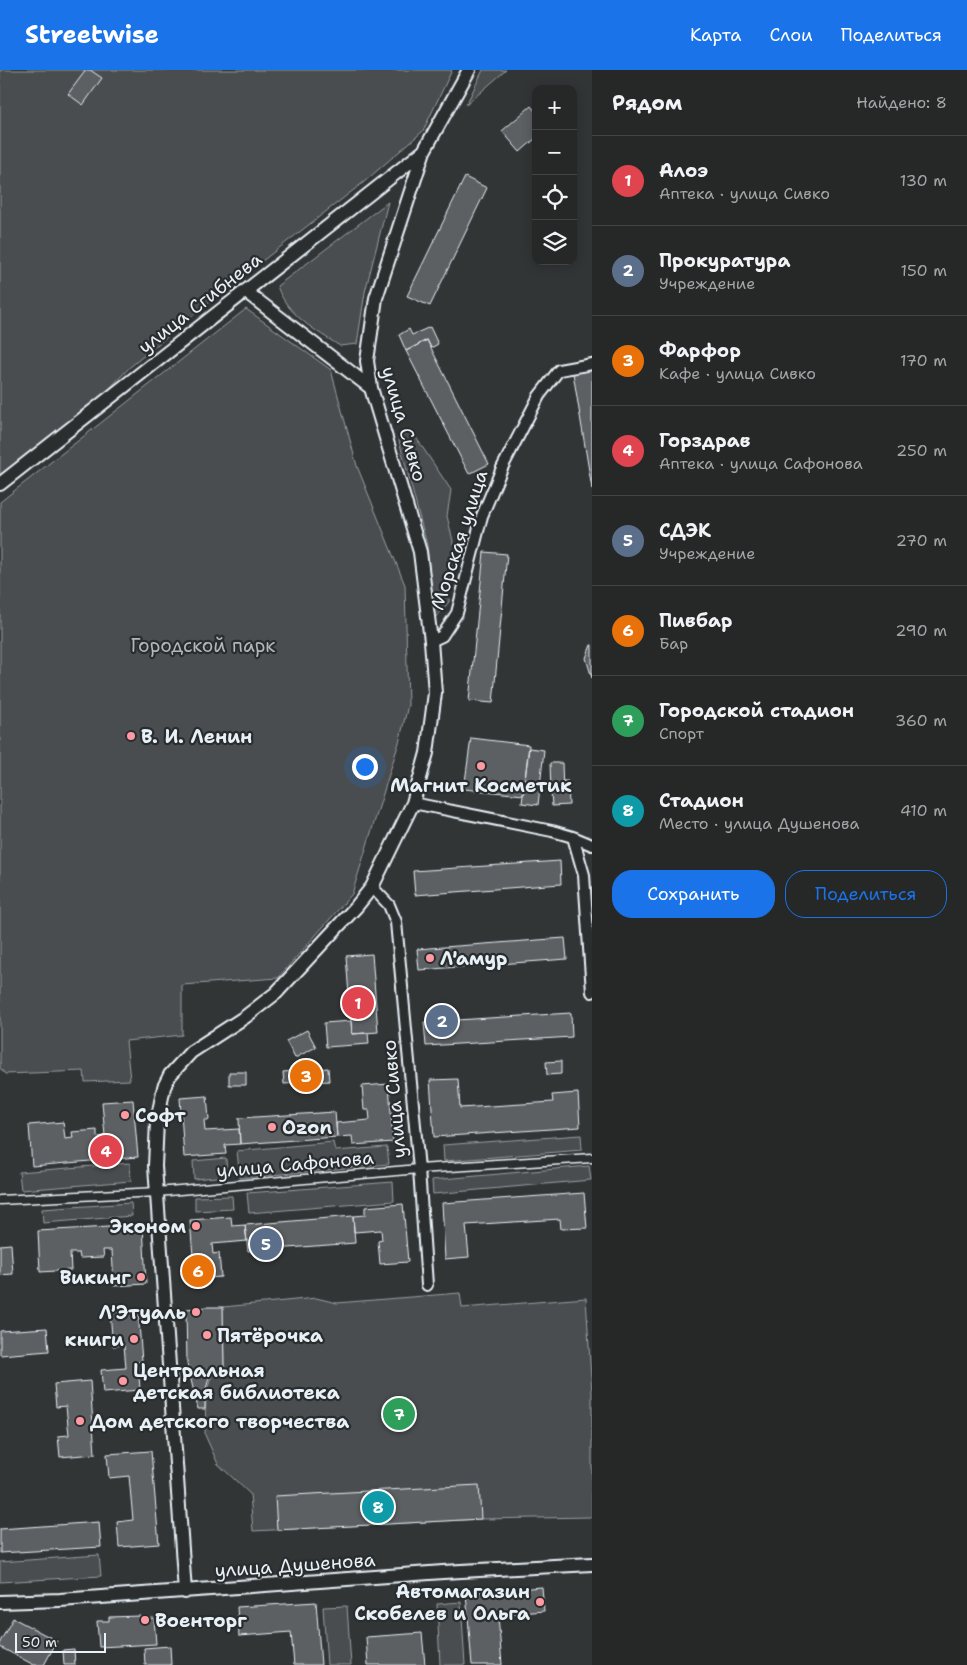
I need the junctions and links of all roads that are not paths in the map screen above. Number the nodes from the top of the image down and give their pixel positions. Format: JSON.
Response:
{"nodes":[{"id":1,"x":469,"y":70,"type":"edge"},
{"id":2,"x":424,"y":151,"type":"junction"},
{"id":3,"x":245,"y":291,"type":"junction"},
{"id":4,"x":592,"y":364,"type":"edge"},
{"id":5,"x":371,"y":388,"type":"junction"},
{"id":6,"x":0,"y":484,"type":"edge"},
{"id":7,"x":431,"y":641,"type":"junction"},
{"id":8,"x":413,"y":803,"type":"junction"},
{"id":9,"x":573,"y":837,"type":"junction"},
{"id":10,"x":592,"y":845,"type":"edge"},
{"id":11,"x":372,"y":888,"type":"junction"},
{"id":12,"x":592,"y":992,"type":"edge"},
{"id":13,"x":592,"y":1158,"type":"edge"},
{"id":14,"x":419,"y":1169,"type":"junction"},
{"id":15,"x":157,"y":1192,"type":"junction"},
{"id":16,"x":0,"y":1200,"type":"edge"},
{"id":17,"x":426,"y":1285,"type":"dead end"},
{"id":18,"x":592,"y":1564,"type":"edge"},
{"id":19,"x":185,"y":1592,"type":"junction"},
{"id":20,"x":0,"y":1602,"type":"edge"}],
"edges":[{"from":1,"to":2,"type":"street","name":"улица Сивко"},
{"from":2,"to":3,"type":"street","name":"улица Сгибнева"},
{"from":2,"to":5,"type":"street","name":"улица Сивко"},
{"from":3,"to":5,"type":"street"},
{"from":3,"to":6,"type":"street","name":"улица Сгибнева"},
{"from":4,"to":7,"type":"street","name":"Морская улица"},
{"from":5,"to":7,"type":"street","name":"улица Сивко"},
{"from":7,"to":8,"type":"street","name":"улица Сивко"},
{"from":8,"to":9,"type":"street"},
{"from":8,"to":11,"type":"street","name":"улица Сивко"},
{"from":9,"to":10,"type":"street"},
{"from":9,"to":12,"type":"street"},
{"from":11,"to":14,"type":"street","name":"улица Сивко"},
{"from":11,"to":15,"type":"street","name":"улица Сивко"},
{"from":13,"to":14,"type":"street","name":"улица Сафонова"},
{"from":14,"to":15,"type":"street","name":"улица Сафонова"},
{"from":14,"to":17,"type":"street","name":"улица Сивко"},
{"from":15,"to":16,"type":"street","name":"улица Сафонова"},
{"from":15,"to":19,"type":"street","name":"улица Сивко"},
{"from":18,"to":19,"type":"street","name":"улица Душенова"},
{"from":19,"to":20,"type":"street","name":"улица Душенова"}]}
